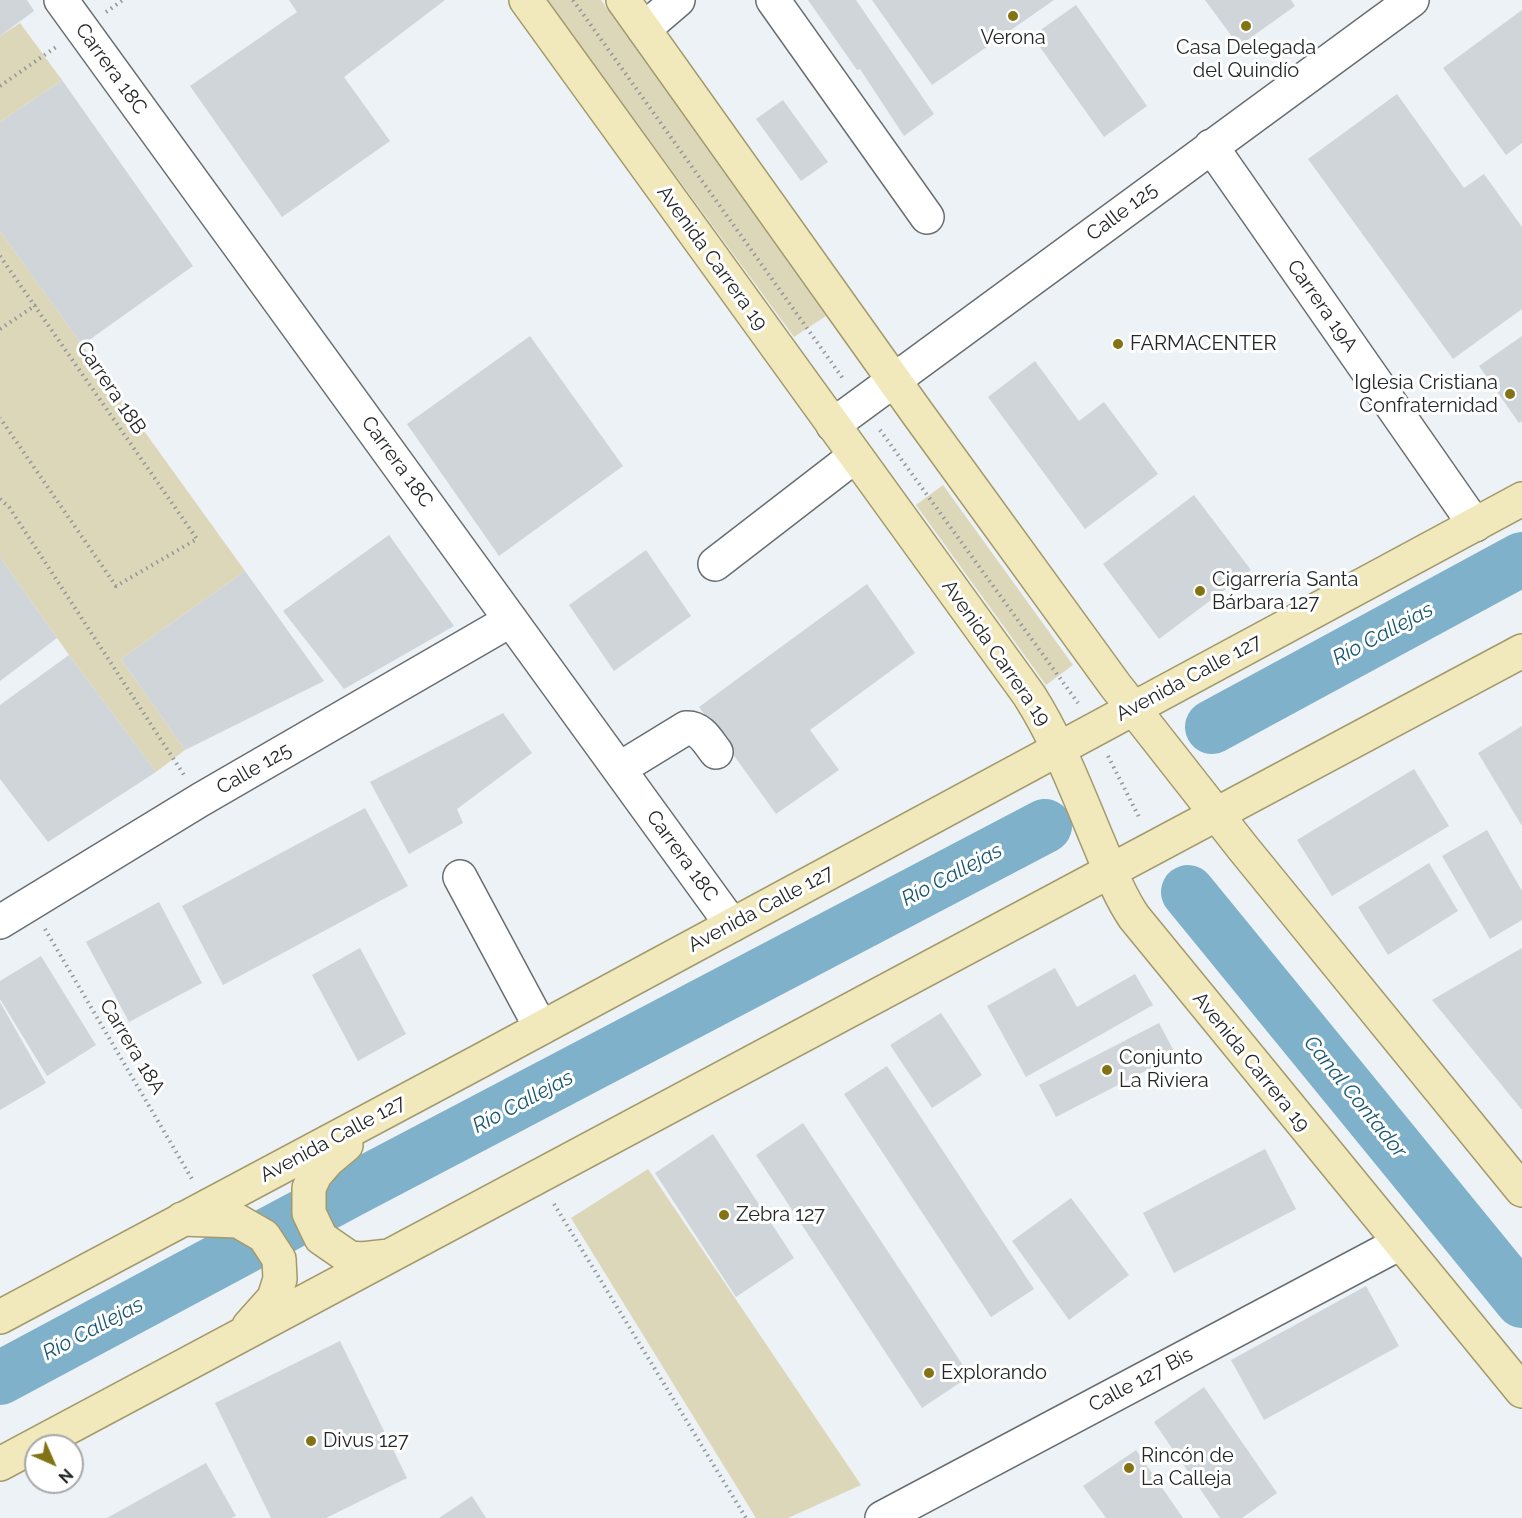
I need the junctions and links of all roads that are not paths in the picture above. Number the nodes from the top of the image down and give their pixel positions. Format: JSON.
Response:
{"nodes":[{"id":1,"x":61,"y":0,"type":"edge"},
{"id":2,"x":526,"y":0,"type":"edge"},
{"id":3,"x":623,"y":0,"type":"edge"},
{"id":4,"x":678,"y":0,"type":"edge"},
{"id":5,"x":773,"y":0,"type":"edge"},
{"id":6,"x":1412,"y":0,"type":"edge"},
{"id":7,"x":644,"y":29,"type":"junction"},
{"id":8,"x":1211,"y":146,"type":"junction"},
{"id":9,"x":927,"y":217,"type":"dead end"},
{"id":10,"x":894,"y":380,"type":"junction"},
{"id":11,"x":833,"y":425,"type":"junction"},
{"id":12,"x":855,"y":456,"type":"junction"},
{"id":13,"x":1522,"y":499,"type":"edge"},
{"id":14,"x":1474,"y":525,"type":"junction"},
{"id":15,"x":715,"y":564,"type":"dead end"},
{"id":16,"x":511,"y":620,"type":"junction"},
{"id":17,"x":1522,"y":651,"type":"edge"},
{"id":18,"x":1133,"y":709,"type":"junction"},
{"id":19,"x":1059,"y":749,"type":"junction"},
{"id":20,"x":716,"y":752,"type":"dead end"},
{"id":21,"x":619,"y":769,"type":"junction"},
{"id":22,"x":1216,"y":813,"type":"junction"},
{"id":23,"x":1110,"y":870,"type":"junction"},
{"id":24,"x":460,"y":877,"type":"dead end"},
{"id":25,"x":0,"y":922,"type":"edge"},
{"id":26,"x":732,"y":926,"type":"junction"},
{"id":27,"x":541,"y":1028,"type":"junction"},
{"id":28,"x":389,"y":1109,"type":"junction"},
{"id":29,"x":1521,"y":1187,"type":"edge"},
{"id":30,"x":195,"y":1212,"type":"junction"},
{"id":31,"x":1400,"y":1242,"type":"junction"},
{"id":32,"x":391,"y":1255,"type":"junction"},
{"id":33,"x":0,"y":1317,"type":"edge"},
{"id":34,"x":237,"y":1337,"type":"junction"},
{"id":35,"x":1522,"y":1391,"type":"edge"},
{"id":36,"x":0,"y":1464,"type":"edge"},
{"id":37,"x":882,"y":1518,"type":"edge"}],
"edges":[{"from":1,"to":16,"type":"street","name":"Carrera 18C"},
{"from":2,"to":11,"type":"main road","name":"Avenida Carrera 19"},
{"from":3,"to":7,"type":"main road"},
{"from":4,"to":7,"type":"street"},
{"from":5,"to":9,"type":"street"},
{"from":6,"to":8,"type":"street","name":"Calle 125"},
{"from":7,"to":10,"type":"main road"},
{"from":8,"to":10,"type":"street","name":"Calle 125"},
{"from":8,"to":14,"type":"street","name":"Carrera 19A"},
{"from":10,"to":11,"type":"street","name":"Calle 125"},
{"from":10,"to":18,"type":"main road"},
{"from":11,"to":12,"type":"main road","name":"Avenida Carrera 19"},
{"from":12,"to":15,"type":"street"},
{"from":12,"to":19,"type":"main road","name":"Avenida Carrera 19"},
{"from":13,"to":14,"type":"main road","name":"Avenida Calle 127"},
{"from":14,"to":18,"type":"main road","name":"Avenida Calle 127"},
{"from":16,"to":21,"type":"street","name":"Carrera 18C"},
{"from":16,"to":25,"type":"street","name":"Calle 125"},
{"from":17,"to":22,"type":"main road"},
{"from":18,"to":19,"type":"main road","name":"Avenida Calle 127"},
{"from":18,"to":22,"type":"main road"},
{"from":19,"to":23,"type":"main road","name":"Avenida Carrera 19"},
{"from":19,"to":26,"type":"main road","name":"Avenida Calle 127"},
{"from":20,"to":21,"type":"street"},
{"from":21,"to":26,"type":"street","name":"Carrera 18C"},
{"from":22,"to":23,"type":"main road"},
{"from":22,"to":29,"type":"main road"},
{"from":23,"to":31,"type":"main road","name":"Avenida Carrera 19"},
{"from":23,"to":32,"type":"main road"},
{"from":24,"to":27,"type":"street"},
{"from":26,"to":27,"type":"main road","name":"Avenida Calle 127"},
{"from":27,"to":28,"type":"main road","name":"Avenida Calle 127"},
{"from":28,"to":30,"type":"main road","name":"Avenida Calle 127"},
{"from":28,"to":32,"type":"main road"},
{"from":30,"to":33,"type":"main road","name":"Avenida Calle 127"},
{"from":30,"to":34,"type":"main road"},
{"from":31,"to":35,"type":"main road","name":"Avenida Carrera 19"},
{"from":31,"to":37,"type":"street","name":"Calle 127 Bis"},
{"from":32,"to":34,"type":"main road"},
{"from":34,"to":36,"type":"main road"}]}
